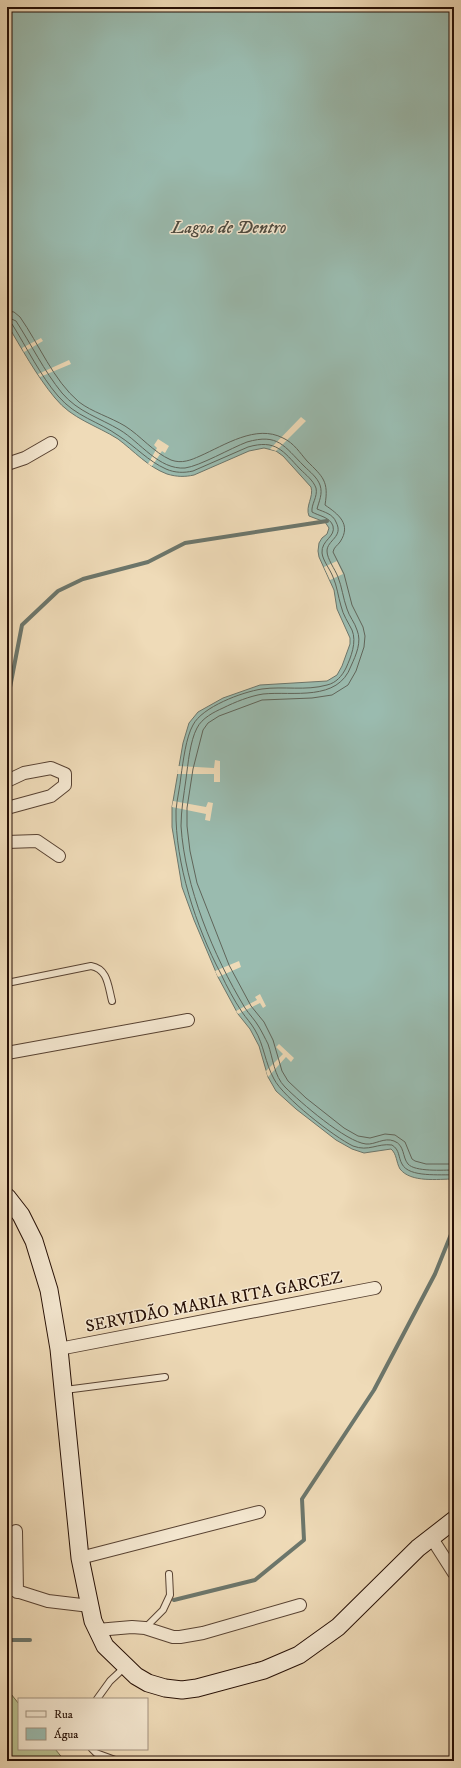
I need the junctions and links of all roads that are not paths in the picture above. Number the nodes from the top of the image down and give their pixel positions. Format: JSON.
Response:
{"nodes":[{"id":1,"x":51,"y":443,"type":"dead end"},
{"id":2,"x":7,"y":464,"type":"edge"},
{"id":3,"x":7,"y":781,"type":"edge"},
{"id":4,"x":7,"y":808,"type":"edge"},
{"id":5,"x":7,"y":842,"type":"edge"},
{"id":6,"x":59,"y":856,"type":"dead end"},
{"id":7,"x":7,"y":983,"type":"edge"},
{"id":8,"x":112,"y":1001,"type":"dead end"},
{"id":9,"x":188,"y":1020,"type":"dead end"},
{"id":10,"x":7,"y":1053,"type":"edge"},
{"id":11,"x":7,"y":1197,"type":"edge"},
{"id":12,"x":375,"y":1288,"type":"dead end"},
{"id":13,"x":59,"y":1349,"type":"junction"},
{"id":14,"x":165,"y":1377,"type":"dead end"},
{"id":15,"x":63,"y":1390,"type":"junction"},
{"id":16,"x":259,"y":1512,"type":"dead end"},
{"id":17,"x":454,"y":1520,"type":"edge"},
{"id":18,"x":16,"y":1531,"type":"dead end"},
{"id":19,"x":431,"y":1537,"type":"junction"},
{"id":20,"x":80,"y":1558,"type":"junction"},
{"id":21,"x":454,"y":1573,"type":"edge"},
{"id":22,"x":169,"y":1574,"type":"dead end"},
{"id":23,"x":12,"y":1590,"type":"edge"},
{"id":24,"x":300,"y":1605,"type":"dead end"},
{"id":25,"x":90,"y":1606,"type":"junction"},
{"id":26,"x":145,"y":1628,"type":"junction"},
{"id":27,"x":97,"y":1630,"type":"junction"},
{"id":28,"x":125,"y":1667,"type":"junction"},
{"id":29,"x":98,"y":1698,"type":"edge"},
{"id":30,"x":93,"y":1750,"type":"edge"},
{"id":31,"x":118,"y":1761,"type":"edge"}],
"edges":[{"from":1,"to":2,"type":"street"},
{"from":3,"to":4,"type":"street"},
{"from":5,"to":6,"type":"street"},
{"from":7,"to":8,"type":"lane"},
{"from":9,"to":10,"type":"street"},
{"from":11,"to":13,"type":"main road"},
{"from":12,"to":13,"type":"street","name":"SERVIDÃO MARIA RITA GARCEZ"},
{"from":13,"to":15,"type":"main road"},
{"from":14,"to":15,"type":"lane"},
{"from":15,"to":20,"type":"main road"},
{"from":16,"to":20,"type":"street"},
{"from":17,"to":19,"type":"main road"},
{"from":18,"to":23,"type":"street"},
{"from":19,"to":21,"type":"street"},
{"from":19,"to":28,"type":"main road"},
{"from":20,"to":25,"type":"main road"},
{"from":22,"to":26,"type":"lane"},
{"from":23,"to":25,"type":"street"},
{"from":24,"to":26,"type":"street"},
{"from":25,"to":27,"type":"main road"},
{"from":26,"to":27,"type":"street"},
{"from":27,"to":28,"type":"main road"},
{"from":28,"to":29,"type":"lane"},
{"from":30,"to":31,"type":"lane"}]}
